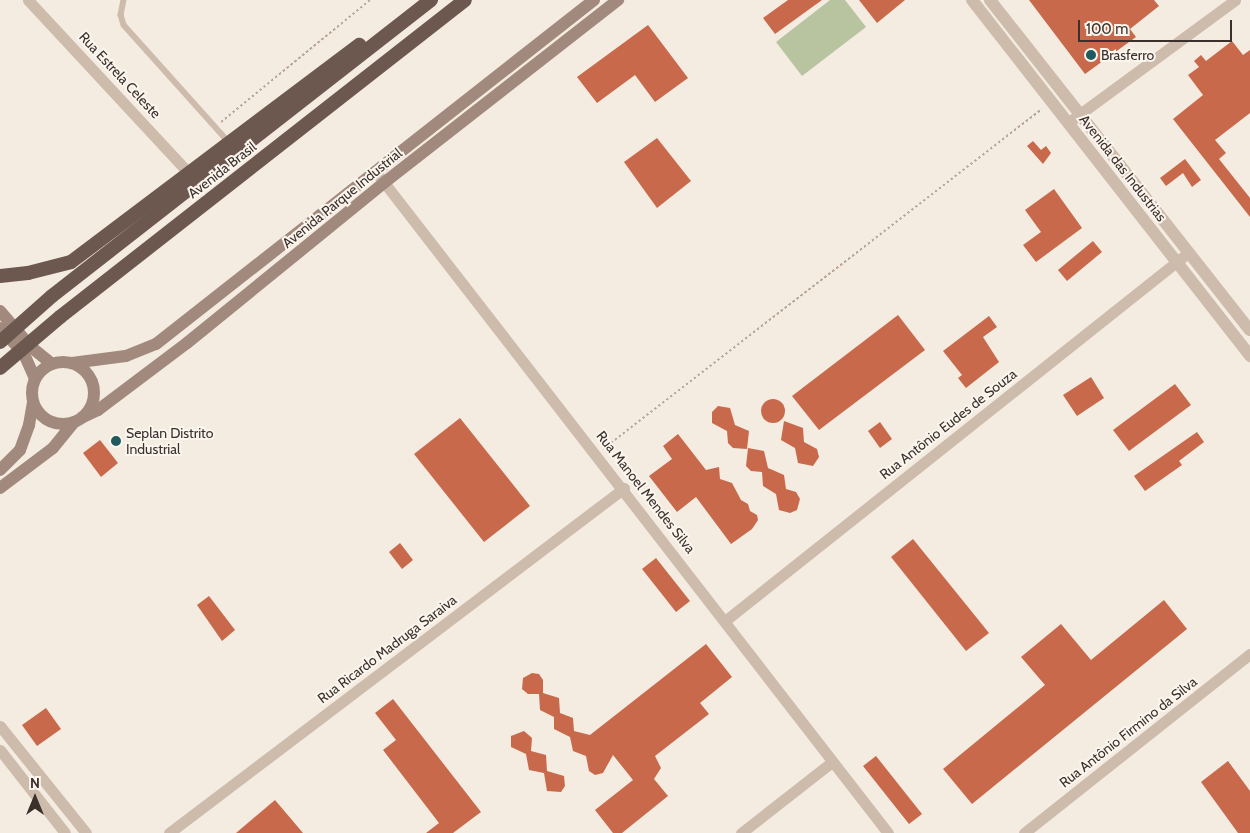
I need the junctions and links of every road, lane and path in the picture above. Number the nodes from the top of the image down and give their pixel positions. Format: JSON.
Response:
{"nodes":[{"id":1,"x":28,"y":0,"type":"edge"},
{"id":2,"x":124,"y":0,"type":"edge"},
{"id":3,"x":370,"y":0,"type":"edge"},
{"id":4,"x":431,"y":0,"type":"edge"},
{"id":5,"x":465,"y":0,"type":"edge"},
{"id":6,"x":594,"y":0,"type":"edge"},
{"id":7,"x":618,"y":0,"type":"edge"},
{"id":8,"x":972,"y":0,"type":"edge"},
{"id":9,"x":990,"y":0,"type":"edge"},
{"id":10,"x":1235,"y":0,"type":"edge"},
{"id":11,"x":396,"y":28,"type":"junction"},
{"id":12,"x":538,"y":44,"type":"junction"},
{"id":13,"x":547,"y":55,"type":"junction"},
{"id":14,"x":1052,"y":101,"type":"junction"},
{"id":15,"x":1082,"y":115,"type":"junction"},
{"id":16,"x":1068,"y":122,"type":"junction"},
{"id":17,"x":215,"y":127,"type":"junction"},
{"id":18,"x":229,"y":142,"type":"junction"},
{"id":19,"x":188,"y":172,"type":"junction"},
{"id":20,"x":380,"y":177,"type":"junction"},
{"id":21,"x":1189,"y":252,"type":"junction"},
{"id":22,"x":1177,"y":262,"type":"junction"},
{"id":23,"x":0,"y":276,"type":"edge"},
{"id":24,"x":210,"y":303,"type":"junction"},
{"id":25,"x":0,"y":311,"type":"edge"},
{"id":26,"x":221,"y":316,"type":"junction"},
{"id":27,"x":0,"y":328,"type":"edge"},
{"id":28,"x":1250,"y":330,"type":"edge"},
{"id":29,"x":0,"y":342,"type":"edge"},
{"id":30,"x":1250,"y":356,"type":"edge"},
{"id":31,"x":72,"y":363,"type":"junction"},
{"id":32,"x":52,"y":364,"type":"junction"},
{"id":33,"x":0,"y":368,"type":"edge"},
{"id":34,"x":35,"y":378,"type":"junction"},
{"id":35,"x":33,"y":402,"type":"junction"},
{"id":36,"x":79,"y":420,"type":"junction"},
{"id":37,"x":597,"y":454,"type":"junction"},
{"id":38,"x":0,"y":470,"type":"edge"},
{"id":39,"x":0,"y":488,"type":"edge"},
{"id":40,"x":624,"y":488,"type":"junction"},
{"id":41,"x":726,"y":620,"type":"junction"},
{"id":42,"x":1250,"y":654,"type":"edge"},
{"id":43,"x":0,"y":726,"type":"edge"},
{"id":44,"x":0,"y":750,"type":"edge"},
{"id":45,"x":832,"y":762,"type":"junction"},
{"id":46,"x":65,"y":833,"type":"edge"},
{"id":47,"x":86,"y":833,"type":"edge"},
{"id":48,"x":168,"y":833,"type":"edge"},
{"id":49,"x":741,"y":833,"type":"edge"},
{"id":50,"x":888,"y":833,"type":"edge"},
{"id":51,"x":1024,"y":833,"type":"edge"}],
"edges":[{"from":1,"to":19,"type":"street","name":"Rua Estrela Celeste"},
{"from":2,"to":17,"type":"lane"},
{"from":3,"to":17,"type":"path"},
{"from":4,"to":11,"type":"highway","name":"Avenida Brasil"},
{"from":5,"to":33,"type":"highway","name":"Avenida Brasil","bridge":true},
{"from":6,"to":12,"type":"main road","name":"Avenida Parque Industrial"},
{"from":7,"to":13,"type":"main road","name":"Avenida Parque Industrial"},
{"from":8,"to":14,"type":"street","name":"Avenida das Industrias"},
{"from":9,"to":15,"type":"street","name":"Avenida das Industrias"},
{"from":10,"to":15,"type":"street"},
{"from":11,"to":18,"type":"highway"},
{"from":11,"to":29,"type":"highway","name":"Avenida Brasil","bridge":true},
{"from":12,"to":13,"type":"main road"},
{"from":12,"to":20,"type":"main road","name":"Avenida Parque Industrial"},
{"from":13,"to":20,"type":"main road","name":"Avenida Parque Industrial"},
{"from":14,"to":16,"type":"street","name":"Avenida das Industrias"},
{"from":14,"to":37,"type":"path"},
{"from":15,"to":16,"type":"street"},
{"from":15,"to":21,"type":"street","name":"Avenida das Industrias"},
{"from":16,"to":22,"type":"street","name":"Avenida das Industrias"},
{"from":17,"to":18,"type":"lane"},
{"from":18,"to":19,"type":"highway"},
{"from":19,"to":23,"type":"highway"},
{"from":20,"to":24,"type":"main road","name":"Avenida Parque Industrial"},
{"from":20,"to":26,"type":"main road","name":"Avenida Parque Industrial"},
{"from":20,"to":37,"type":"street","name":"Rua Manoel Mendes Silva"},
{"from":21,"to":22,"type":"street","name":"Rua Antônio Eudes de Souza"},
{"from":21,"to":28,"type":"street","name":"Avenida das Industrias"},
{"from":22,"to":30,"type":"street","name":"Avenida das Industrias"},
{"from":22,"to":41,"type":"street","name":"Rua Antônio Eudes de Souza"},
{"from":24,"to":26,"type":"main road"},
{"from":24,"to":31,"type":"main road","name":"Avenida Parque Industrial"},
{"from":25,"to":32,"type":"main road"},
{"from":26,"to":36,"type":"main road","name":"Avenida Parque Industrial"},
{"from":27,"to":34,"type":"main road"},
{"from":31,"to":32,"type":"main road"},
{"from":31,"to":36,"type":"main road"},
{"from":32,"to":34,"type":"main road"},
{"from":34,"to":35,"type":"main road"},
{"from":35,"to":36,"type":"main road"},
{"from":35,"to":38,"type":"main road"},
{"from":36,"to":39,"type":"main road","name":"Avenida Parque Industrial"},
{"from":37,"to":40,"type":"street","name":"Rua Manoel Mendes Silva"},
{"from":40,"to":41,"type":"street","name":"Rua Manoel Mendes Silva"},
{"from":40,"to":48,"type":"street","name":"Rua Ricardo Madruga Saraiva"},
{"from":41,"to":45,"type":"street","name":"Rua Manoel Mendes Silva"},
{"from":42,"to":51,"type":"street","name":"Rua Antônio Firmino da Silva"},
{"from":43,"to":47,"type":"street"},
{"from":44,"to":46,"type":"street"},
{"from":45,"to":49,"type":"street"},
{"from":45,"to":50,"type":"street","name":"Rua Manoel Mendes Silva"}]}
